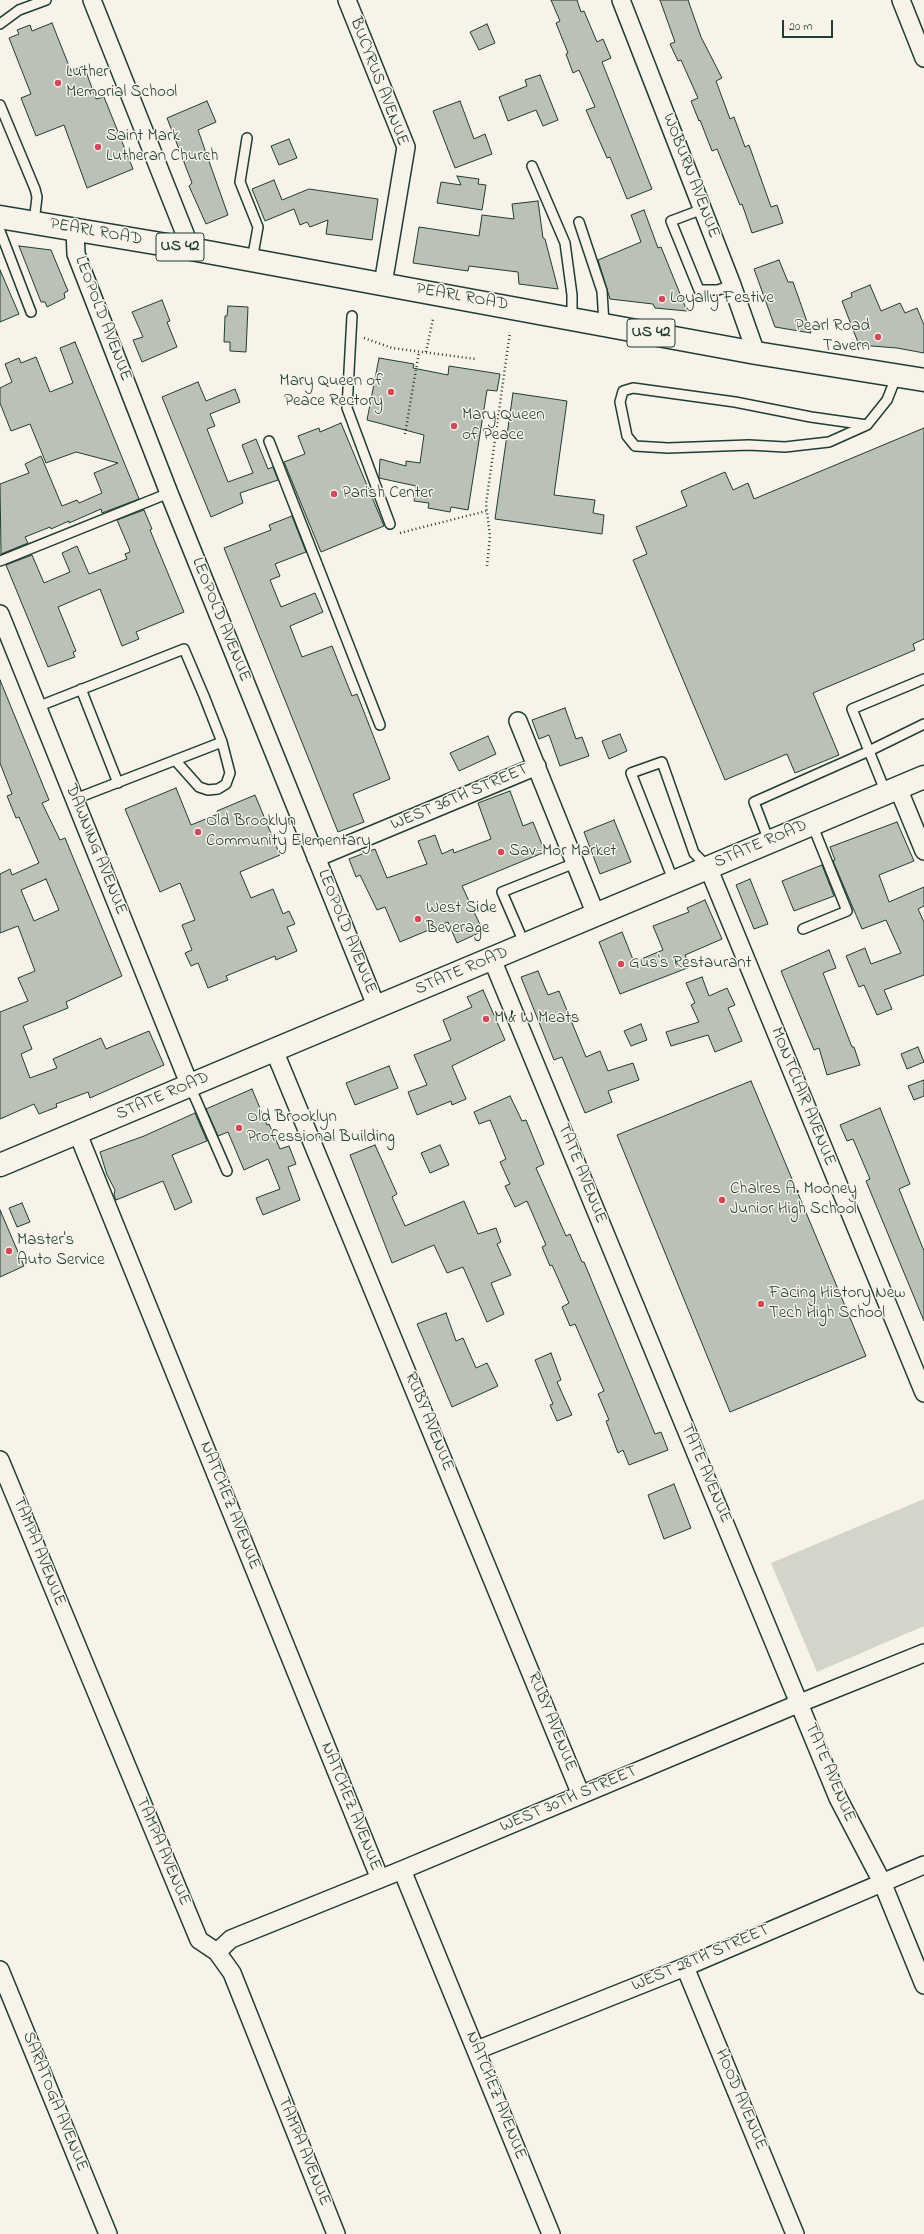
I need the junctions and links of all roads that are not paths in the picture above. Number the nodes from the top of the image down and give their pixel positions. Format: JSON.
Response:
{"nodes":[{"id":1,"x":46,"y":0,"type":"edge"},
{"id":2,"x":92,"y":0,"type":"edge"},
{"id":3,"x":347,"y":0,"type":"edge"},
{"id":4,"x":621,"y":0,"type":"edge"},
{"id":5,"x":901,"y":0,"type":"edge"},
{"id":6,"x":0,"y":24,"type":"edge"},
{"id":7,"x":924,"y":58,"type":"edge"},
{"id":8,"x":0,"y":105,"type":"edge"},
{"id":9,"x":247,"y":138,"type":"dead end"},
{"id":10,"x":532,"y":166,"type":"dead end"},
{"id":11,"x":703,"y":209,"type":"junction"},
{"id":12,"x":0,"y":217,"type":"edge"},
{"id":13,"x":34,"y":222,"type":"junction"},
{"id":14,"x":579,"y":222,"type":"dead end"},
{"id":15,"x":75,"y":230,"type":"junction"},
{"id":16,"x":0,"y":231,"type":"edge"},
{"id":17,"x":191,"y":249,"type":"junction"},
{"id":18,"x":4,"y":256,"type":"edge"},
{"id":19,"x":252,"y":260,"type":"junction"},
{"id":20,"x":383,"y":284,"type":"junction"},
{"id":21,"x":732,"y":285,"type":"junction"},
{"id":22,"x":31,"y":312,"type":"dead end"},
{"id":23,"x":352,"y":316,"type":"dead end"},
{"id":24,"x":572,"y":318,"type":"junction"},
{"id":25,"x":604,"y":324,"type":"junction"},
{"id":26,"x":756,"y":352,"type":"junction"},
{"id":27,"x":898,"y":374,"type":"junction"},
{"id":28,"x":924,"y":380,"type":"edge"},
{"id":29,"x":867,"y":425,"type":"junction"},
{"id":30,"x":269,"y":441,"type":"dead end"},
{"id":31,"x":169,"y":493,"type":"junction"},
{"id":32,"x":390,"y":524,"type":"dead end"},
{"id":33,"x":0,"y":561,"type":"edge"},
{"id":34,"x":0,"y":614,"type":"edge"},
{"id":35,"x":924,"y":679,"type":"edge"},
{"id":36,"x":81,"y":689,"type":"junction"},
{"id":37,"x":38,"y":707,"type":"junction"},
{"id":38,"x":518,"y":720,"type":"dead end"},
{"id":39,"x":924,"y":724,"type":"edge"},
{"id":40,"x":380,"y":725,"type":"dead end"},
{"id":41,"x":222,"y":742,"type":"junction"},
{"id":42,"x":869,"y":751,"type":"junction"},
{"id":43,"x":175,"y":760,"type":"junction"},
{"id":44,"x":537,"y":766,"type":"junction"},
{"id":45,"x":924,"y":777,"type":"edge"},
{"id":46,"x":118,"y":783,"type":"junction"},
{"id":47,"x":892,"y":790,"type":"junction"},
{"id":48,"x":75,"y":799,"type":"junction"},
{"id":49,"x":812,"y":824,"type":"junction"},
{"id":50,"x":770,"y":841,"type":"junction"},
{"id":51,"x":924,"y":851,"type":"edge"},
{"id":52,"x":316,"y":858,"type":"junction"},
{"id":53,"x":575,"y":862,"type":"junction"},
{"id":54,"x":708,"y":867,"type":"junction"},
{"id":55,"x":674,"y":882,"type":"junction"},
{"id":56,"x":596,"y":915,"type":"junction"},
{"id":57,"x":803,"y":929,"type":"dead end"},
{"id":58,"x":525,"y":945,"type":"junction"},
{"id":59,"x":492,"y":959,"type":"junction"},
{"id":60,"x":377,"y":1008,"type":"junction"},
{"id":61,"x":274,"y":1050,"type":"junction"},
{"id":62,"x":190,"y":1086,"type":"junction"},
{"id":63,"x":78,"y":1134,"type":"junction"},
{"id":64,"x":0,"y":1164,"type":"edge"},
{"id":65,"x":227,"y":1171,"type":"dead end"},
{"id":66,"x":924,"y":1393,"type":"edge"},
{"id":67,"x":0,"y":1460,"type":"edge"},
{"id":68,"x":924,"y":1653,"type":"edge"},
{"id":69,"x":800,"y":1703,"type":"junction"},
{"id":70,"x":581,"y":1795,"type":"junction"},
{"id":71,"x":924,"y":1865,"type":"edge"},
{"id":72,"x":402,"y":1870,"type":"junction"},
{"id":73,"x":380,"y":1879,"type":"junction"},
{"id":74,"x":882,"y":1882,"type":"junction"},
{"id":75,"x":217,"y":1952,"type":"junction"},
{"id":76,"x":685,"y":1967,"type":"junction"},
{"id":77,"x":0,"y":1970,"type":"edge"},
{"id":78,"x":924,"y":1985,"type":"edge"},
{"id":79,"x":477,"y":2050,"type":"junction"},
{"id":80,"x":108,"y":2234,"type":"edge"},
{"id":81,"x":336,"y":2234,"type":"edge"},
{"id":82,"x":551,"y":2234,"type":"edge"},
{"id":83,"x":795,"y":2234,"type":"edge"}],
"edges":[{"from":1,"to":6,"type":"lane"},
{"from":2,"to":17,"type":"street"},
{"from":3,"to":20,"type":"street","name":"BUCYRUS AVENUE"},
{"from":4,"to":11,"type":"street","name":"WOBURN AVENUE"},
{"from":5,"to":7,"type":"street"},
{"from":8,"to":13,"type":"lane"},
{"from":9,"to":19,"type":"lane"},
{"from":10,"to":24,"type":"lane"},
{"from":11,"to":21,"type":"street","name":"WOBURN AVENUE"},
{"from":11,"to":21,"type":"lane"},
{"from":12,"to":13,"type":"main road","name":"PEARL ROAD","number":"US 42"},
{"from":13,"to":15,"type":"main road","name":"PEARL ROAD","number":"US 42"},
{"from":14,"to":25,"type":"lane"},
{"from":15,"to":17,"type":"main road","name":"PEARL ROAD","number":"US 42"},
{"from":15,"to":31,"type":"street","name":"LEOPOLD AVENUE"},
{"from":16,"to":18,"type":"lane"},
{"from":17,"to":19,"type":"main road","name":"PEARL ROAD","number":"US 42"},
{"from":18,"to":22,"type":"lane"},
{"from":19,"to":20,"type":"main road","name":"PEARL ROAD","number":"US 42"},
{"from":20,"to":24,"type":"main road","name":"PEARL ROAD","number":"US 42"},
{"from":21,"to":26,"type":"street","name":"WOBURN AVENUE"},
{"from":23,"to":32,"type":"lane"},
{"from":24,"to":25,"type":"main road","name":"PEARL ROAD","number":"US 42"},
{"from":25,"to":26,"type":"main road","name":"PEARL ROAD","number":"US 42"},
{"from":26,"to":27,"type":"main road","name":"PEARL ROAD","number":"US 42"},
{"from":27,"to":28,"type":"main road","name":"PEARL ROAD","number":"US 42"},
{"from":27,"to":29,"type":"lane"},
{"from":29,"to":29,"type":"lane"},
{"from":30,"to":40,"type":"lane"},
{"from":31,"to":33,"type":"lane"},
{"from":31,"to":52,"type":"street","name":"LEOPOLD AVENUE"},
{"from":34,"to":37,"type":"street","name":"DAWNING AVENUE"},
{"from":35,"to":42,"type":"lane"},
{"from":36,"to":37,"type":"lane"},
{"from":36,"to":41,"type":"lane"},
{"from":36,"to":46,"type":"lane"},
{"from":37,"to":48,"type":"street","name":"DAWNING AVENUE"},
{"from":38,"to":44,"type":"street"},
{"from":39,"to":42,"type":"lane"},
{"from":41,"to":43,"type":"lane"},
{"from":41,"to":43,"type":"lane"},
{"from":42,"to":47,"type":"lane"},
{"from":42,"to":50,"type":"lane"},
{"from":43,"to":46,"type":"lane"},
{"from":44,"to":52,"type":"street","name":"WEST 36TH STREET"},
{"from":44,"to":53,"type":"street"},
{"from":45,"to":47,"type":"main road","name":"STATE ROAD"},
{"from":46,"to":48,"type":"lane"},
{"from":47,"to":49,"type":"main road","name":"STATE ROAD"},
{"from":47,"to":51,"type":"street"},
{"from":48,"to":62,"type":"street","name":"DAWNING AVENUE"},
{"from":49,"to":50,"type":"main road","name":"STATE ROAD"},
{"from":49,"to":57,"type":"lane"},
{"from":50,"to":54,"type":"main road","name":"STATE ROAD"},
{"from":52,"to":60,"type":"street","name":"LEOPOLD AVENUE"},
{"from":53,"to":56,"type":"street"},
{"from":53,"to":58,"type":"lane"},
{"from":54,"to":55,"type":"main road","name":"STATE ROAD"},
{"from":54,"to":55,"type":"lane"},
{"from":54,"to":66,"type":"street","name":"MONTCLAIR AVENUE"},
{"from":55,"to":56,"type":"main road","name":"STATE ROAD"},
{"from":56,"to":58,"type":"main road","name":"STATE ROAD"},
{"from":58,"to":59,"type":"main road","name":"STATE ROAD"},
{"from":59,"to":60,"type":"main road","name":"STATE ROAD"},
{"from":59,"to":69,"type":"street","name":"TATE AVENUE"},
{"from":60,"to":61,"type":"main road","name":"STATE ROAD"},
{"from":61,"to":62,"type":"main road","name":"STATE ROAD"},
{"from":61,"to":70,"type":"street","name":"RUBY AVENUE"},
{"from":62,"to":63,"type":"main road","name":"STATE ROAD"},
{"from":62,"to":65,"type":"lane"},
{"from":63,"to":64,"type":"main road","name":"STATE ROAD"},
{"from":63,"to":73,"type":"street","name":"NATCHEZ AVENUE"},
{"from":67,"to":75,"type":"street","name":"TAMPA AVENUE"},
{"from":68,"to":69,"type":"street","name":"WEST 30TH STREET"},
{"from":69,"to":70,"type":"street","name":"WEST 30TH STREET"},
{"from":69,"to":74,"type":"street","name":"TATE AVENUE"},
{"from":70,"to":72,"type":"street","name":"WEST 30TH STREET"},
{"from":71,"to":74,"type":"street","name":"WEST 28TH STREET"},
{"from":72,"to":73,"type":"street","name":"WEST 30TH STREET"},
{"from":72,"to":79,"type":"street","name":"NATCHEZ AVENUE"},
{"from":73,"to":75,"type":"street","name":"WEST 30TH STREET"},
{"from":74,"to":76,"type":"street","name":"WEST 28TH STREET"},
{"from":74,"to":78,"type":"street","name":"TATE AVENUE"},
{"from":75,"to":81,"type":"street","name":"TAMPA AVENUE"},
{"from":76,"to":79,"type":"street","name":"WEST 28TH STREET"},
{"from":76,"to":83,"type":"street","name":"HOOD AVENUE"},
{"from":77,"to":80,"type":"street","name":"SARATOGA AVENUE"},
{"from":79,"to":82,"type":"street","name":"NATCHEZ AVENUE"}]}
